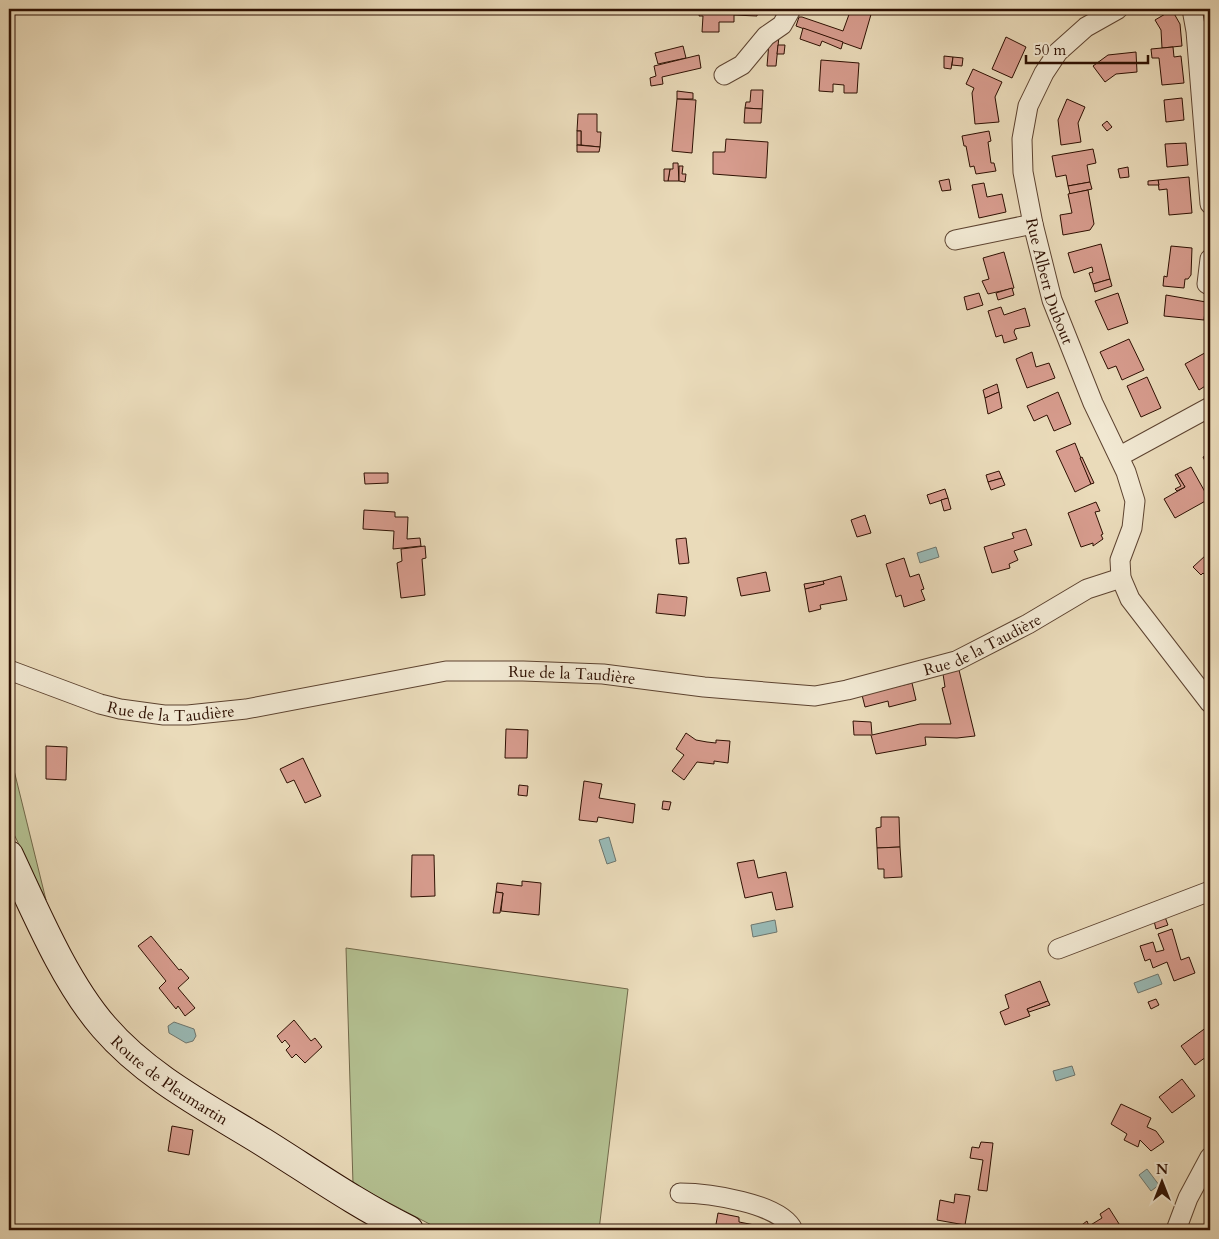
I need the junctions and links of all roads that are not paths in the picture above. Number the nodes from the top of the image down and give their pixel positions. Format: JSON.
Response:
{"nodes":[{"id":1,"x":791,"y":9,"type":"edge"},
{"id":2,"x":1118,"y":9,"type":"edge"},
{"id":3,"x":1192,"y":9,"type":"edge"},
{"id":4,"x":724,"y":75,"type":"dead end"},
{"id":5,"x":1210,"y":204,"type":"edge"},
{"id":6,"x":1033,"y":224,"type":"junction"},
{"id":7,"x":956,"y":240,"type":"dead end"},
{"id":8,"x":1210,"y":259,"type":"edge"},
{"id":9,"x":1210,"y":285,"type":"edge"},
{"id":10,"x":1210,"y":407,"type":"edge"},
{"id":11,"x":1120,"y":456,"type":"junction"},
{"id":12,"x":1120,"y":578,"type":"junction"},
{"id":13,"x":9,"y":670,"type":"edge"},
{"id":14,"x":1210,"y":703,"type":"edge"},
{"id":15,"x":9,"y":855,"type":"edge"},
{"id":16,"x":1210,"y":891,"type":"edge"},
{"id":17,"x":1058,"y":949,"type":"dead end"},
{"id":18,"x":1210,"y":1157,"type":"edge"},
{"id":19,"x":680,"y":1193,"type":"dead end"},
{"id":20,"x":409,"y":1230,"type":"edge"},
{"id":21,"x":794,"y":1230,"type":"edge"},
{"id":22,"x":1176,"y":1230,"type":"edge"}],
"edges":[{"from":1,"to":4,"type":"street"},
{"from":2,"to":6,"type":"street","name":"Rue Albert Dubout"},
{"from":3,"to":5,"type":"street"},
{"from":6,"to":7,"type":"street"},
{"from":6,"to":11,"type":"street","name":"Rue Albert Dubout"},
{"from":8,"to":9,"type":"street"},
{"from":10,"to":11,"type":"street"},
{"from":11,"to":12,"type":"street","name":"Rue Albert Dubout"},
{"from":12,"to":13,"type":"street","name":"Rue de la Taudière"},
{"from":12,"to":14,"type":"street"},
{"from":15,"to":20,"type":"main road","name":"Route de Pleumartin"},
{"from":16,"to":17,"type":"street"},
{"from":18,"to":22,"type":"street"},
{"from":19,"to":21,"type":"street"}]}
